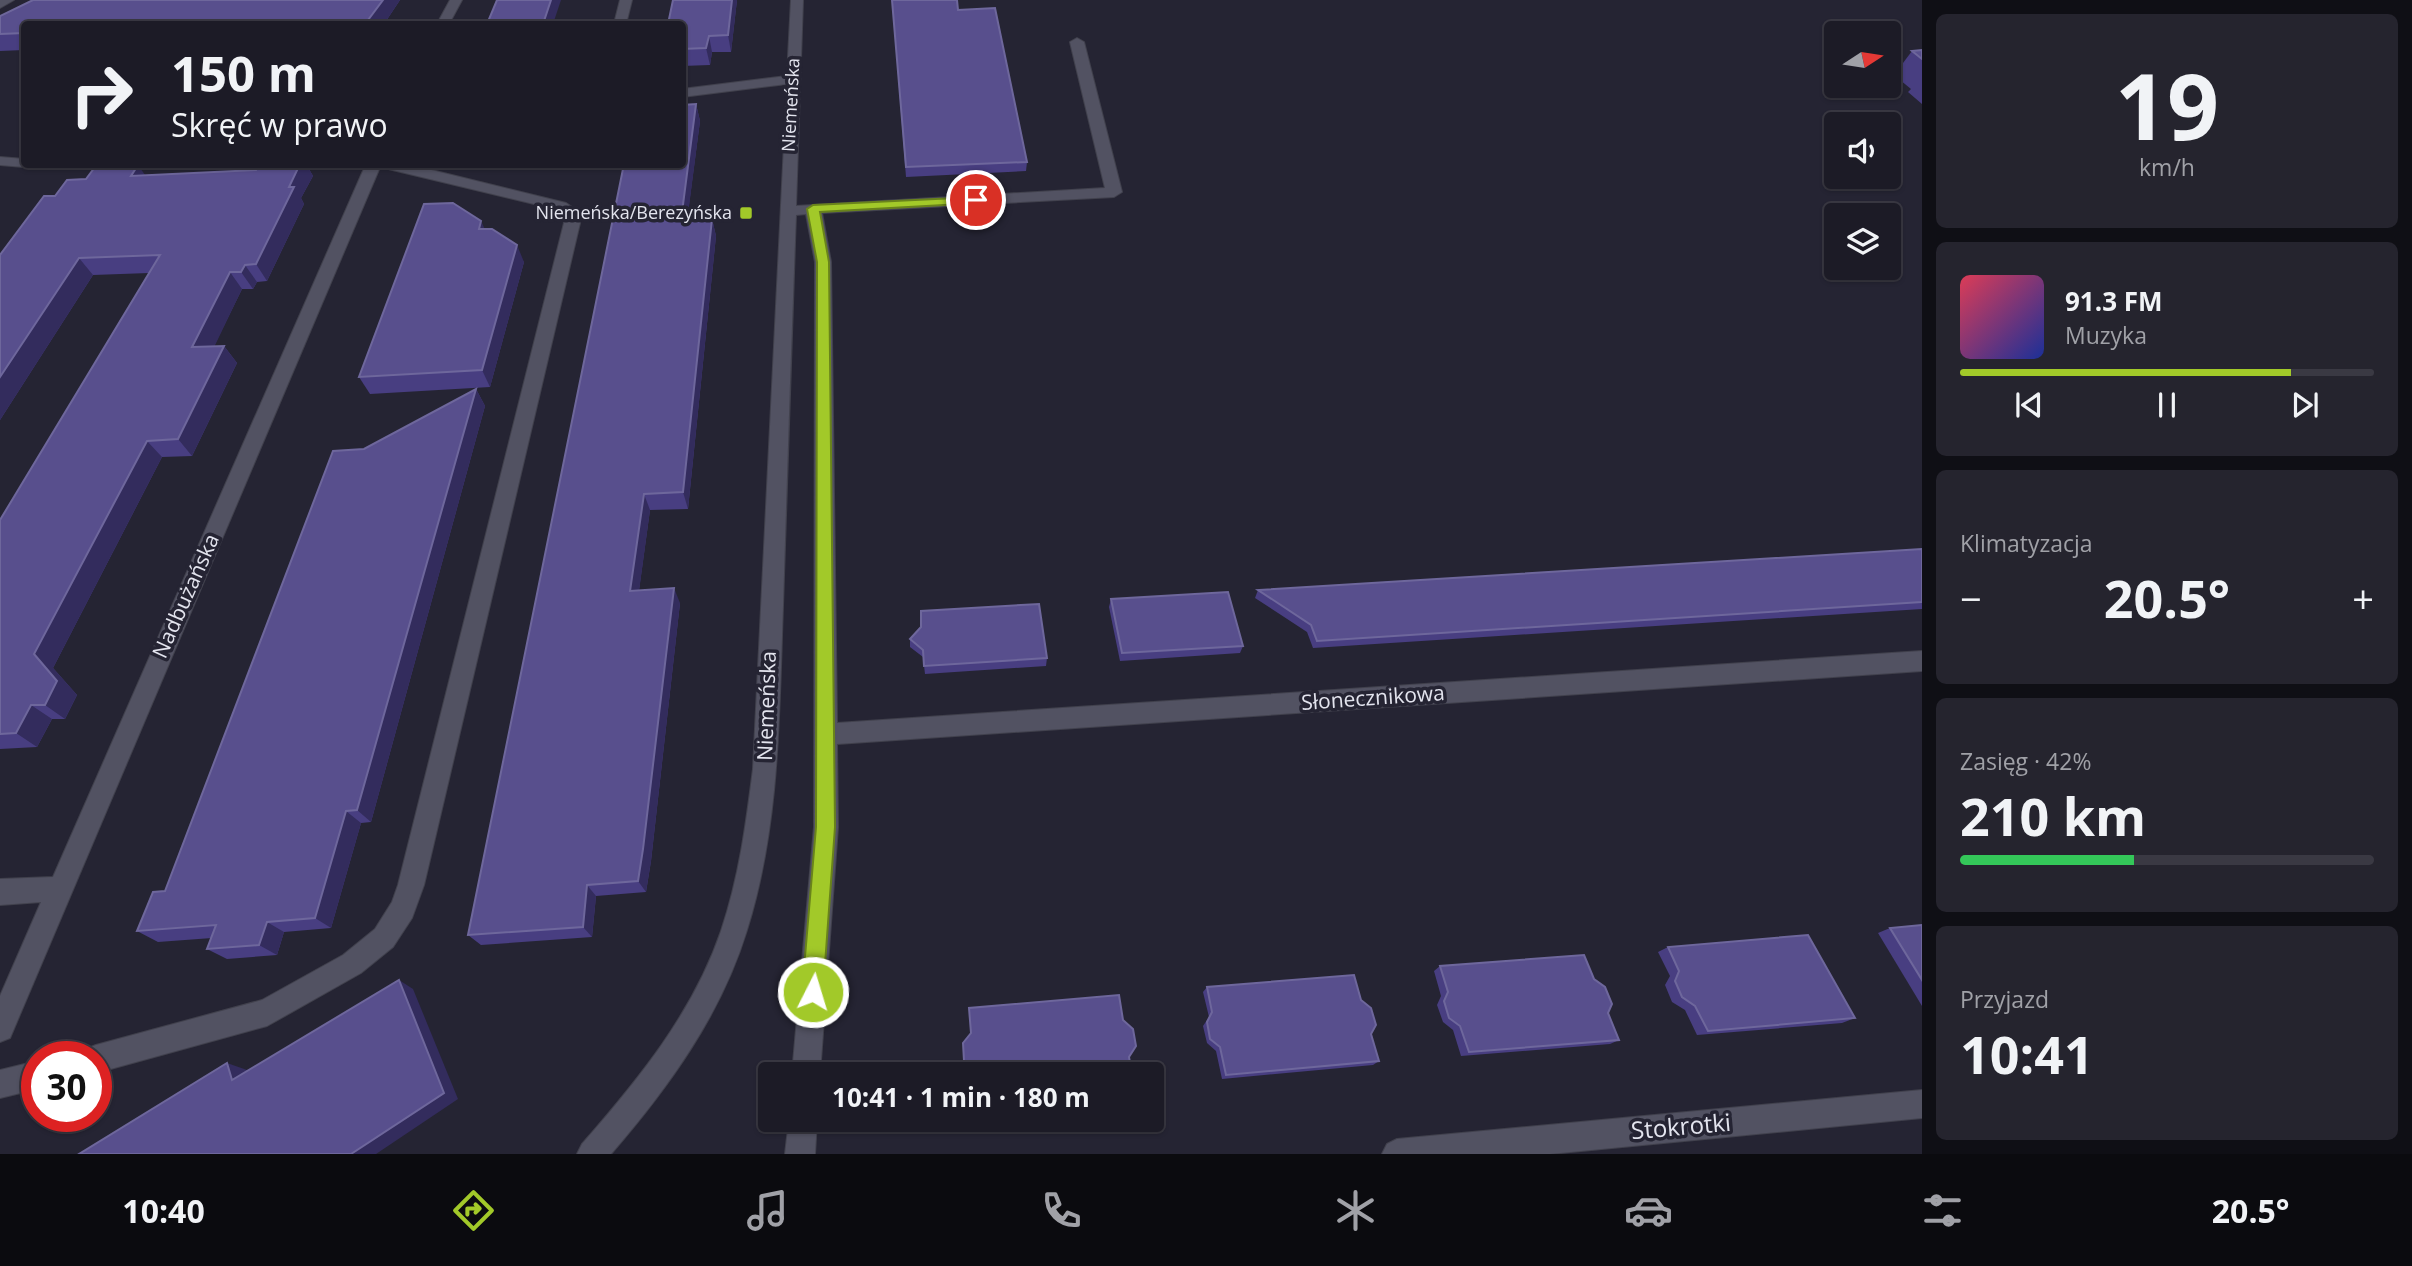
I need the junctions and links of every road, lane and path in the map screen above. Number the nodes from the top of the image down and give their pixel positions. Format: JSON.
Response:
{"nodes":[{"id":1,"x":8,"y":0,"type":"edge"},
{"id":2,"x":456,"y":0,"type":"edge"},
{"id":3,"x":626,"y":0,"type":"edge"},
{"id":4,"x":797,"y":0,"type":"edge"},
{"id":5,"x":0,"y":4,"type":"edge"},
{"id":6,"x":445,"y":21,"type":"edge"},
{"id":7,"x":621,"y":21,"type":"edge"},
{"id":8,"x":1077,"y":42,"type":"dead end"},
{"id":9,"x":793,"y":79,"type":"junction"},
{"id":10,"x":686,"y":92,"type":"edge"},
{"id":11,"x":12,"y":162,"type":"edge"},
{"id":12,"x":372,"y":168,"type":"edge"},
{"id":13,"x":403,"y":168,"type":"edge"},
{"id":14,"x":0,"y":177,"type":"edge"},
{"id":15,"x":813,"y":209,"type":"junction"},
{"id":16,"x":786,"y":211,"type":"junction"},
{"id":17,"x":1922,"y":661,"type":"edge"},
{"id":18,"x":825,"y":734,"type":"junction"},
{"id":19,"x":58,"y":889,"type":"junction"},
{"id":20,"x":0,"y":892,"type":"edge"},
{"id":21,"x":0,"y":1028,"type":"edge"},
{"id":22,"x":112,"y":1055,"type":"edge"},
{"id":23,"x":807,"y":1062,"type":"edge"},
{"id":24,"x":21,"y":1078,"type":"edge"},
{"id":25,"x":0,"y":1084,"type":"edge"},
{"id":26,"x":1922,"y":1104,"type":"edge"},
{"id":27,"x":802,"y":1132,"type":"edge"},
{"id":28,"x":592,"y":1154,"type":"edge"},
{"id":29,"x":800,"y":1154,"type":"edge"},
{"id":30,"x":1397,"y":1154,"type":"edge"}],
"edges":[{"from":1,"to":5,"type":"street"},
{"from":2,"to":6,"type":"street"},
{"from":3,"to":7,"type":"street"},
{"from":4,"to":9,"type":"street","name":"Niemeńska"},
{"from":8,"to":15,"type":"street"},
{"from":9,"to":10,"type":"street"},
{"from":9,"to":16,"type":"street","name":"Niemeńska"},
{"from":11,"to":14,"type":"street"},
{"from":12,"to":19,"type":"street","name":"Nadbużańska"},
{"from":13,"to":22,"type":"street"},
{"from":15,"to":16,"type":"street"},
{"from":15,"to":18,"type":"street"},
{"from":16,"to":28,"type":"street","name":"Niemeńska"},
{"from":17,"to":18,"type":"street","name":"Słonecznikowa"},
{"from":18,"to":23,"type":"street"},
{"from":19,"to":20,"type":"street"},
{"from":19,"to":21,"type":"street","name":"Nadbużańska"},
{"from":24,"to":25,"type":"street"},
{"from":26,"to":30,"type":"street","name":"Stokrotki"},
{"from":27,"to":29,"type":"street"}]}
